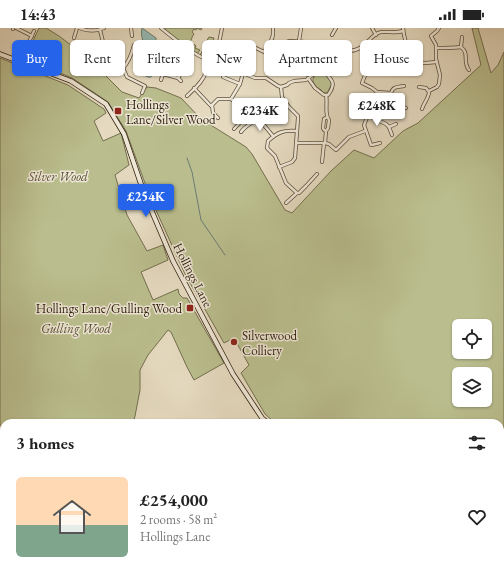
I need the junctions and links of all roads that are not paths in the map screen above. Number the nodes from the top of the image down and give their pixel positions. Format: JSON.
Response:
{"nodes":[{"id":1,"x":14,"y":28,"type":"edge"},
{"id":2,"x":78,"y":28,"type":"edge"},
{"id":3,"x":104,"y":28,"type":"edge"},
{"id":4,"x":131,"y":28,"type":"edge"},
{"id":5,"x":162,"y":28,"type":"edge"},
{"id":6,"x":222,"y":28,"type":"edge"},
{"id":7,"x":273,"y":28,"type":"edge"},
{"id":8,"x":301,"y":28,"type":"edge"},
{"id":9,"x":330,"y":28,"type":"edge"},
{"id":10,"x":372,"y":28,"type":"edge"},
{"id":11,"x":439,"y":28,"type":"edge"},
{"id":12,"x":335,"y":29,"type":"edge"},
{"id":13,"x":100,"y":30,"type":"junction"},
{"id":14,"x":403,"y":30,"type":"edge"},
{"id":15,"x":34,"y":31,"type":"dead end"},
{"id":16,"x":332,"y":35,"type":"dead end"},
{"id":17,"x":376,"y":35,"type":"junction"},
{"id":18,"x":32,"y":36,"type":"junction"},
{"id":19,"x":132,"y":36,"type":"dead end"},
{"id":20,"x":462,"y":37,"type":"dead end"},
{"id":21,"x":74,"y":38,"type":"dead end"},
{"id":22,"x":30,"y":40,"type":"edge"},
{"id":23,"x":102,"y":40,"type":"edge"},
{"id":24,"x":176,"y":40,"type":"edge"},
{"id":25,"x":220,"y":40,"type":"edge"},
{"id":26,"x":271,"y":40,"type":"edge"},
{"id":27,"x":299,"y":40,"type":"edge"},
{"id":28,"x":371,"y":40,"type":"edge"},
{"id":29,"x":461,"y":46,"type":"junction"},
{"id":30,"x":133,"y":48,"type":"edge"},
{"id":31,"x":436,"y":48,"type":"junction"},
{"id":32,"x":0,"y":54,"type":"edge"},
{"id":33,"x":12,"y":58,"type":"edge"},
{"id":34,"x":436,"y":62,"type":"junction"},
{"id":35,"x":125,"y":66,"type":"edge"},
{"id":36,"x":466,"y":66,"type":"junction"},
{"id":37,"x":461,"y":67,"type":"dead end"},
{"id":38,"x":468,"y":70,"type":"dead end"},
{"id":39,"x":125,"y":73,"type":"edge"},
{"id":40,"x":58,"y":76,"type":"edge"},
{"id":41,"x":162,"y":76,"type":"edge"},
{"id":42,"x":170,"y":76,"type":"edge"},
{"id":43,"x":204,"y":76,"type":"edge"},
{"id":44,"x":242,"y":76,"type":"edge"},
{"id":45,"x":249,"y":76,"type":"edge"},
{"id":46,"x":311,"y":76,"type":"edge"},
{"id":47,"x":329,"y":76,"type":"edge"},
{"id":48,"x":365,"y":76,"type":"edge"},
{"id":49,"x":128,"y":77,"type":"junction"},
{"id":50,"x":223,"y":77,"type":"dead end"},
{"id":51,"x":178,"y":78,"type":"joint"},
{"id":52,"x":308,"y":78,"type":"junction"},
{"id":53,"x":161,"y":80,"type":"dead end"},
{"id":54,"x":126,"y":81,"type":"dead end"},
{"id":55,"x":180,"y":81,"type":"dead end"},
{"id":56,"x":240,"y":84,"type":"junction"},
{"id":57,"x":404,"y":86,"type":"dead end"},
{"id":58,"x":281,"y":87,"type":"junction"},
{"id":59,"x":419,"y":87,"type":"dead end"},
{"id":60,"x":194,"y":88,"type":"junction"},
{"id":61,"x":429,"y":91,"type":"junction"},
{"id":62,"x":377,"y":92,"type":"junction"},
{"id":63,"x":142,"y":93,"type":"dead end"},
{"id":64,"x":391,"y":93,"type":"junction"},
{"id":65,"x":326,"y":95,"type":"junction"},
{"id":66,"x":187,"y":96,"type":"dead end"},
{"id":67,"x":283,"y":98,"type":"junction"},
{"id":68,"x":231,"y":99,"type":"junction"},
{"id":69,"x":262,"y":104,"type":"dead end"},
{"id":70,"x":212,"y":105,"type":"junction"},
{"id":71,"x":406,"y":108,"type":"dead end"},
{"id":72,"x":354,"y":109,"type":"dead end"},
{"id":73,"x":422,"y":109,"type":"dead end"},
{"id":74,"x":368,"y":115,"type":"junction"},
{"id":75,"x":246,"y":116,"type":"junction"},
{"id":76,"x":326,"y":117,"type":"junction"},
{"id":77,"x":218,"y":118,"type":"dead end"},
{"id":78,"x":258,"y":118,"type":"junction"},
{"id":79,"x":396,"y":124,"type":"dead end"},
{"id":80,"x":389,"y":127,"type":"junction"},
{"id":81,"x":234,"y":129,"type":"dead end"},
{"id":82,"x":297,"y":131,"type":"junction"},
{"id":83,"x":326,"y":131,"type":"junction"},
{"id":84,"x":365,"y":131,"type":"junction"},
{"id":85,"x":241,"y":132,"type":"dead end"},
{"id":86,"x":392,"y":135,"type":"dead end"},
{"id":87,"x":273,"y":136,"type":"junction"},
{"id":88,"x":296,"y":143,"type":"junction"},
{"id":89,"x":324,"y":143,"type":"junction"},
{"id":90,"x":380,"y":143,"type":"dead end"},
{"id":91,"x":322,"y":162,"type":"dead end"},
{"id":92,"x":279,"y":167,"type":"junction"},
{"id":93,"x":317,"y":174,"type":"dead end"},
{"id":94,"x":297,"y":193,"type":"junction"},
{"id":95,"x":286,"y":203,"type":"dead end"},
{"id":96,"x":263,"y":419,"type":"edge"}],
"edges":[{"from":1,"to":18,"type":"street"},
{"from":2,"to":13,"type":"street"},
{"from":2,"to":21,"type":"street"},
{"from":3,"to":13,"type":"street"},
{"from":4,"to":19,"type":"street"},
{"from":5,"to":24,"type":"street"},
{"from":6,"to":25,"type":"street"},
{"from":7,"to":26,"type":"street"},
{"from":8,"to":27,"type":"street"},
{"from":9,"to":12,"type":"street"},
{"from":10,"to":17,"type":"street"},
{"from":11,"to":31,"type":"street"},
{"from":12,"to":16,"type":"street"},
{"from":13,"to":23,"type":"street"},
{"from":14,"to":17,"type":"street"},
{"from":14,"to":34,"type":"street"},
{"from":15,"to":18,"type":"street"},
{"from":17,"to":28,"type":"street"},
{"from":18,"to":22,"type":"street"},
{"from":20,"to":29,"type":"street"},
{"from":29,"to":31,"type":"street"},
{"from":29,"to":36,"type":"street"},
{"from":30,"to":35,"type":"street"},
{"from":31,"to":34,"type":"street"},
{"from":32,"to":33,"type":"street","name":"Hollings Lane"},
{"from":34,"to":61,"type":"street"},
{"from":36,"to":37,"type":"street"},
{"from":36,"to":38,"type":"street"},
{"from":39,"to":49,"type":"street"},
{"from":40,"to":96,"type":"street","name":"Hollings Lane"},
{"from":41,"to":53,"type":"street"},
{"from":42,"to":51,"type":"street"},
{"from":43,"to":60,"type":"street"},
{"from":44,"to":56,"type":"street"},
{"from":45,"to":58,"type":"street"},
{"from":46,"to":52,"type":"street"},
{"from":47,"to":65,"type":"street"},
{"from":48,"to":62,"type":"street"},
{"from":49,"to":54,"type":"street"},
{"from":49,"to":63,"type":"street"},
{"from":50,"to":56,"type":"street"},
{"from":51,"to":55,"type":"street"},
{"from":52,"to":58,"type":"street"},
{"from":52,"to":65,"type":"street"},
{"from":56,"to":68,"type":"street"},
{"from":57,"to":64,"type":"street"},
{"from":58,"to":67,"type":"street"},
{"from":59,"to":61,"type":"street"},
{"from":60,"to":66,"type":"street"},
{"from":60,"to":70,"type":"street"},
{"from":61,"to":73,"type":"street"},
{"from":62,"to":64,"type":"street"},
{"from":62,"to":74,"type":"street"},
{"from":64,"to":71,"type":"street"},
{"from":65,"to":76,"type":"street"},
{"from":67,"to":78,"type":"street"},
{"from":67,"to":82,"type":"street"},
{"from":68,"to":70,"type":"street"},
{"from":68,"to":75,"type":"street"},
{"from":69,"to":75,"type":"street"},
{"from":70,"to":77,"type":"street"},
{"from":72,"to":74,"type":"street"},
{"from":74,"to":80,"type":"street"},
{"from":74,"to":84,"type":"street"},
{"from":75,"to":81,"type":"street"},
{"from":76,"to":83,"type":"street"},
{"from":76,"to":83,"type":"street"},
{"from":78,"to":85,"type":"street"},
{"from":78,"to":87,"type":"street"},
{"from":79,"to":80,"type":"street"},
{"from":80,"to":86,"type":"street"},
{"from":82,"to":87,"type":"street"},
{"from":82,"to":88,"type":"street"},
{"from":83,"to":89,"type":"street"},
{"from":84,"to":89,"type":"street"},
{"from":84,"to":90,"type":"street"},
{"from":87,"to":92,"type":"street"},
{"from":88,"to":89,"type":"street"},
{"from":88,"to":92,"type":"street"},
{"from":89,"to":91,"type":"street"},
{"from":92,"to":94,"type":"street"},
{"from":93,"to":94,"type":"street"},
{"from":94,"to":95,"type":"street"}]}
